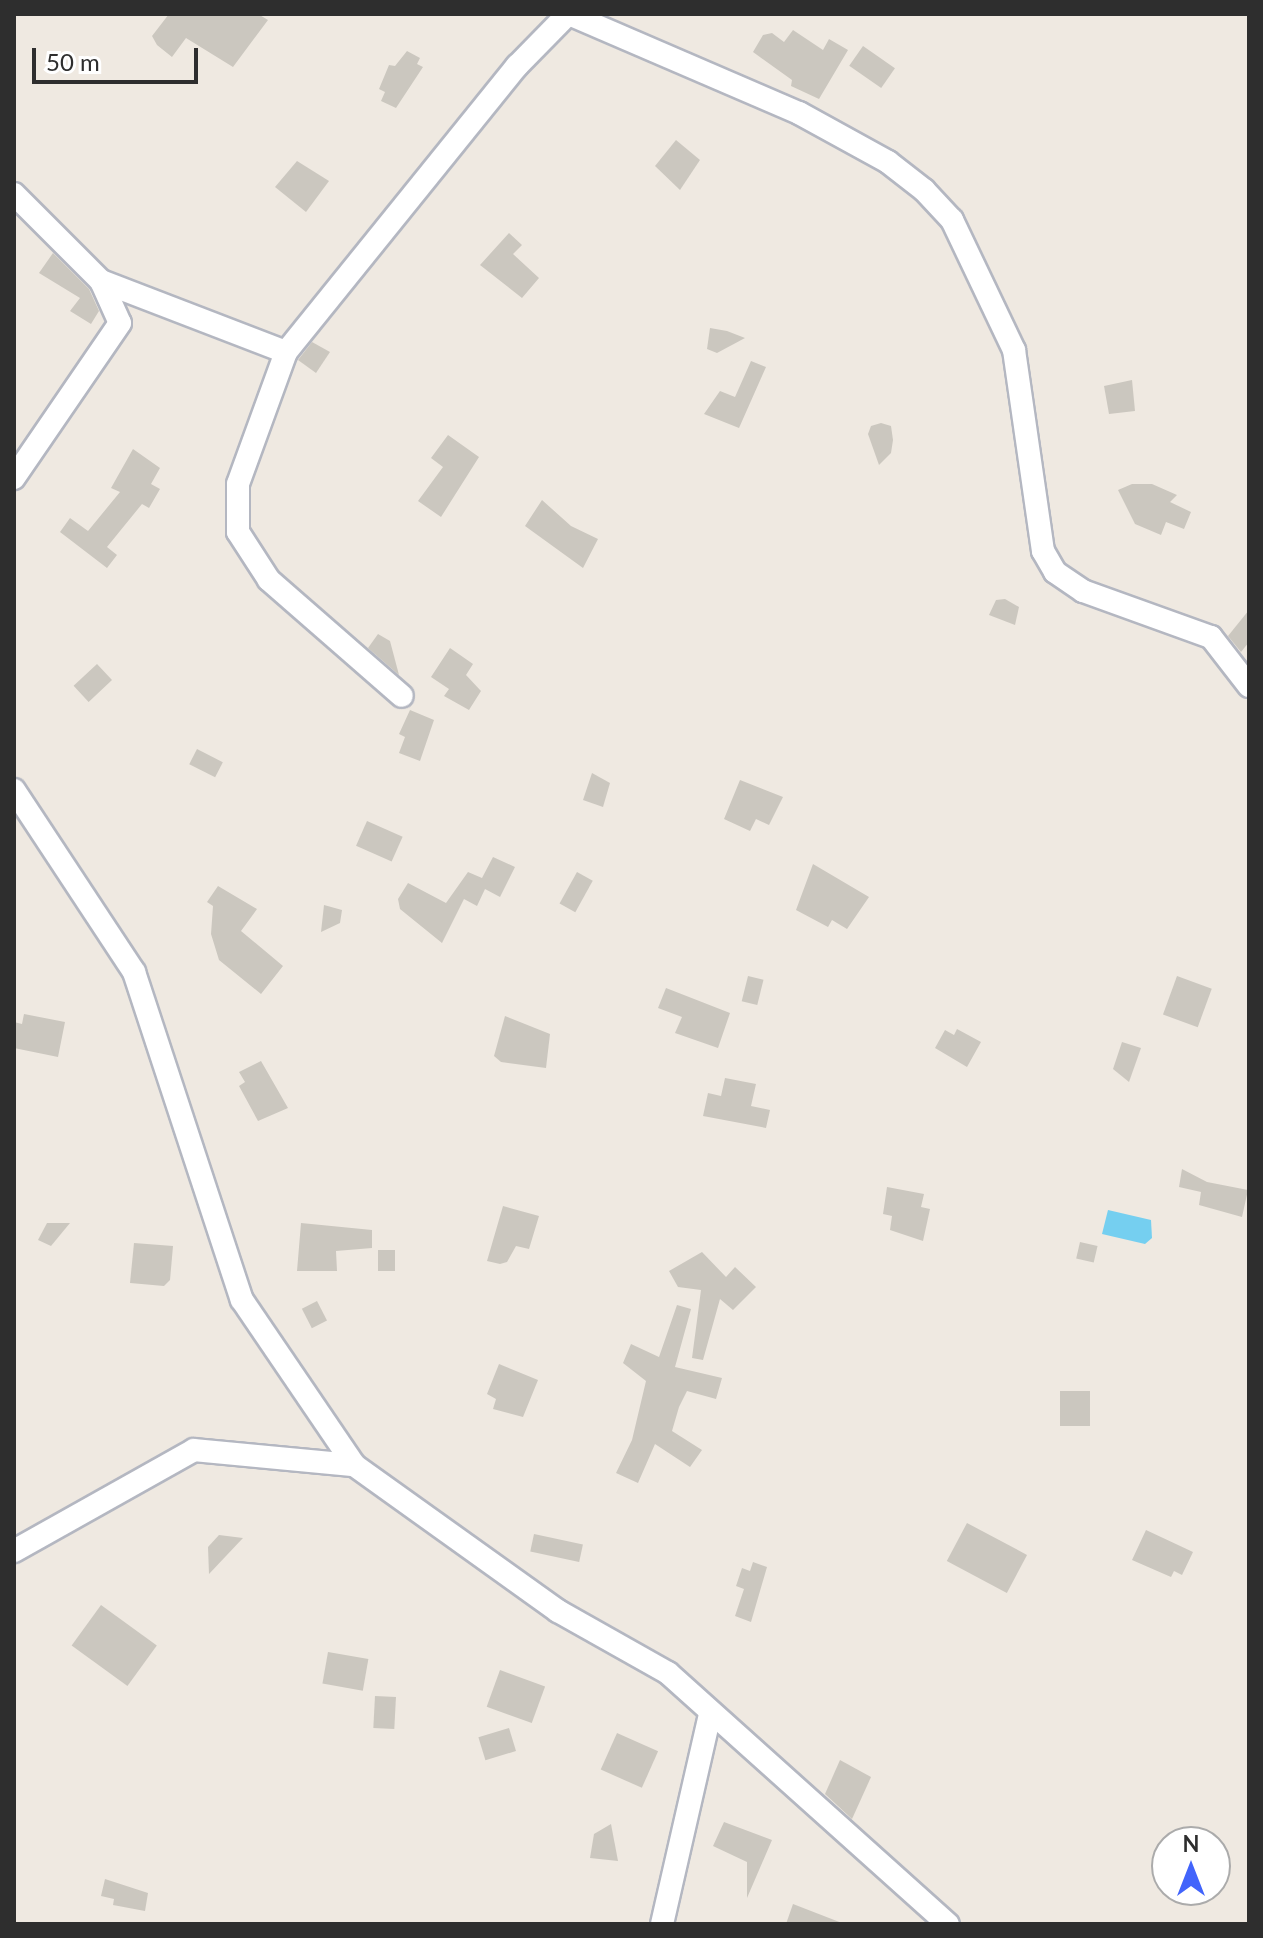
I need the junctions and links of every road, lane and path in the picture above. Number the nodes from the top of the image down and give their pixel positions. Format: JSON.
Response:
{"nodes":[{"id":1,"x":568,"y":14,"type":"edge"},
{"id":2,"x":14,"y":194,"type":"edge"},
{"id":3,"x":101,"y":281,"type":"junction"},
{"id":4,"x":286,"y":352,"type":"junction"},
{"id":5,"x":14,"y":478,"type":"edge"},
{"id":6,"x":1249,"y":686,"type":"edge"},
{"id":7,"x":402,"y":696,"type":"dead end"},
{"id":8,"x":14,"y":790,"type":"edge"},
{"id":9,"x":354,"y":1465,"type":"junction"},
{"id":10,"x":14,"y":1551,"type":"edge"},
{"id":11,"x":710,"y":1715,"type":"junction"},
{"id":12,"x":662,"y":1924,"type":"edge"},
{"id":13,"x":948,"y":1924,"type":"edge"}],
"edges":[{"from":1,"to":4,"type":"street"},
{"from":1,"to":6,"type":"street"},
{"from":2,"to":3,"type":"street"},
{"from":3,"to":4,"type":"street"},
{"from":3,"to":5,"type":"street"},
{"from":4,"to":7,"type":"street"},
{"from":8,"to":9,"type":"street"},
{"from":9,"to":10,"type":"street"},
{"from":9,"to":11,"type":"street"},
{"from":11,"to":12,"type":"street"},
{"from":11,"to":13,"type":"street"}]}
